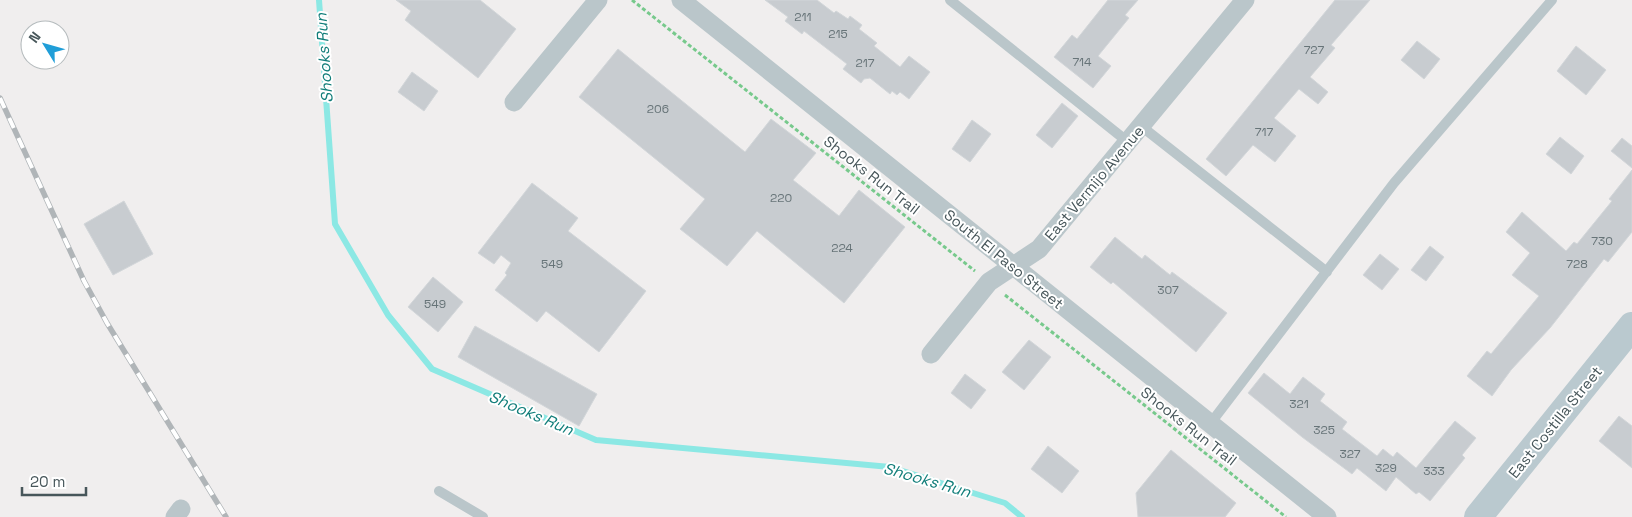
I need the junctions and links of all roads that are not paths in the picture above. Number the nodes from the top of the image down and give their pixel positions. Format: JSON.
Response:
{"nodes":[{"id":1,"x":598,"y":0,"type":"edge"},
{"id":2,"x":681,"y":0,"type":"edge"},
{"id":3,"x":950,"y":0,"type":"edge"},
{"id":4,"x":1245,"y":0,"type":"edge"},
{"id":5,"x":1552,"y":0,"type":"edge"},
{"id":6,"x":514,"y":102,"type":"dead end"},
{"id":7,"x":1141,"y":126,"type":"junction"},
{"id":8,"x":1128,"y":142,"type":"junction"},
{"id":9,"x":1012,"y":266,"type":"junction"},
{"id":10,"x":1327,"y":272,"type":"junction"},
{"id":11,"x":1632,"y":326,"type":"edge"},
{"id":12,"x":931,"y":354,"type":"dead end"},
{"id":13,"x":1210,"y":424,"type":"junction"},
{"id":14,"x":439,"y":491,"type":"dead end"},
{"id":15,"x":483,"y":517,"type":"edge"},
{"id":16,"x":1327,"y":517,"type":"edge"},
{"id":17,"x":1478,"y":517,"type":"edge"}],
"edges":[{"from":1,"to":6,"type":"street"},
{"from":2,"to":9,"type":"street","name":"South El Paso Street"},
{"from":3,"to":8,"type":"lane"},
{"from":4,"to":7,"type":"street","name":"East Vermijo Avenue"},
{"from":5,"to":10,"type":"lane"},
{"from":7,"to":8,"type":"street","name":"East Vermijo Avenue"},
{"from":7,"to":10,"type":"lane"},
{"from":8,"to":9,"type":"street","name":"East Vermijo Avenue"},
{"from":9,"to":12,"type":"street","name":"East Vermijo Avenue"},
{"from":9,"to":13,"type":"street","name":"South El Paso Street"},
{"from":10,"to":13,"type":"lane"},
{"from":11,"to":17,"type":"street","name":"East Costilla Street"},
{"from":13,"to":16,"type":"street","name":"South El Paso Street"},
{"from":14,"to":15,"type":"lane"}]}
